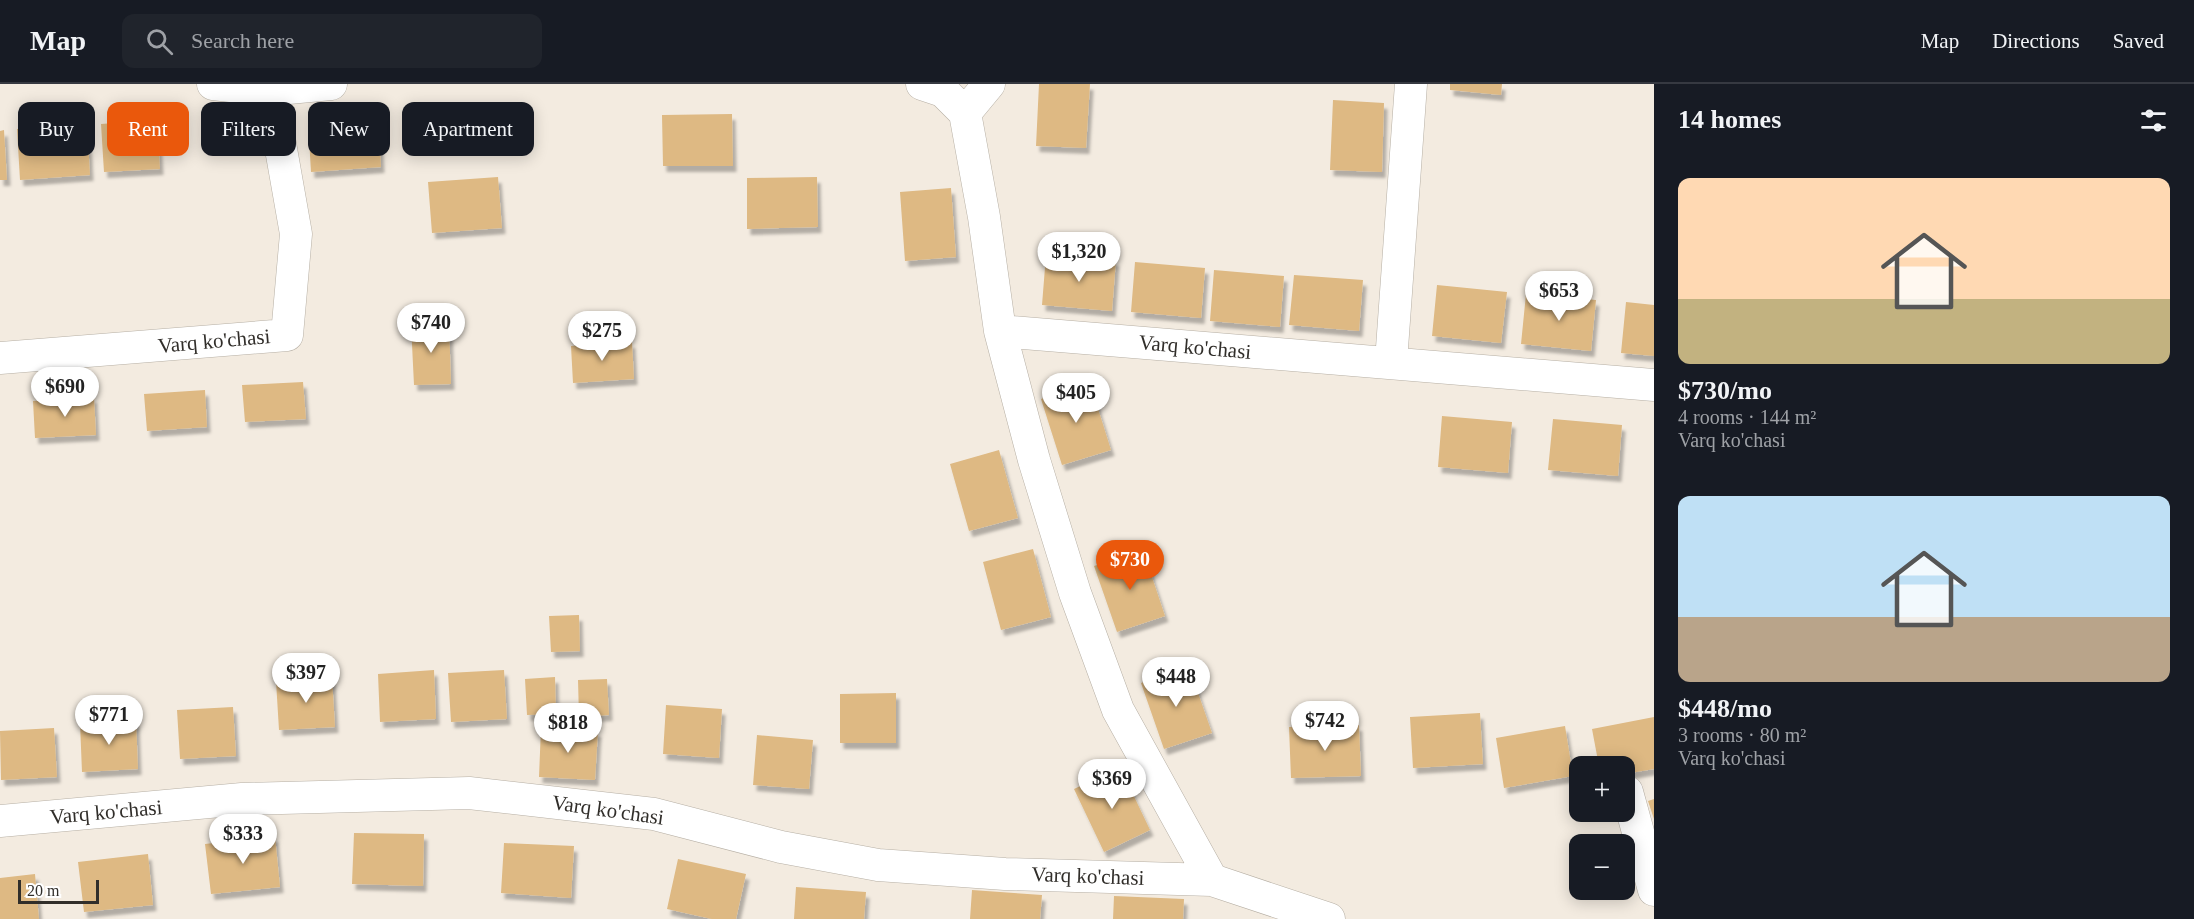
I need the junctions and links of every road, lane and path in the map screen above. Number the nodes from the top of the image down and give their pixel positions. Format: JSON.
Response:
{"nodes":[{"id":1,"x":213,"y":84,"type":"edge"},
{"id":2,"x":331,"y":84,"type":"edge"},
{"id":3,"x":922,"y":84,"type":"edge"},
{"id":4,"x":989,"y":84,"type":"edge"},
{"id":5,"x":1412,"y":84,"type":"edge"},
{"id":6,"x":267,"y":90,"type":"junction"},
{"id":7,"x":965,"y":113,"type":"junction"},
{"id":8,"x":1000,"y":331,"type":"junction"},
{"id":9,"x":0,"y":358,"type":"edge"},
{"id":10,"x":1391,"y":362,"type":"junction"},
{"id":11,"x":1654,"y":385,"type":"edge"},
{"id":12,"x":0,"y":821,"type":"edge"},
{"id":13,"x":1635,"y":821,"type":"edge"},
{"id":14,"x":1212,"y":880,"type":"junction"},
{"id":15,"x":1654,"y":890,"type":"edge"},
{"id":16,"x":1329,"y":919,"type":"edge"}],
"edges":[{"from":1,"to":6,"type":"street"},
{"from":2,"to":6,"type":"street"},
{"from":3,"to":7,"type":"street"},
{"from":4,"to":7,"type":"street"},
{"from":5,"to":10,"type":"street"},
{"from":6,"to":9,"type":"street","name":"Varq ko'chasi"},
{"from":7,"to":8,"type":"street"},
{"from":8,"to":10,"type":"street","name":"Varq ko'chasi"},
{"from":8,"to":14,"type":"street"},
{"from":10,"to":11,"type":"street","name":"Varq ko'chasi"},
{"from":12,"to":14,"type":"street","name":"Varq ko'chasi"},
{"from":13,"to":15,"type":"street"},
{"from":14,"to":16,"type":"street","name":"Varq ko'chasi"}]}
